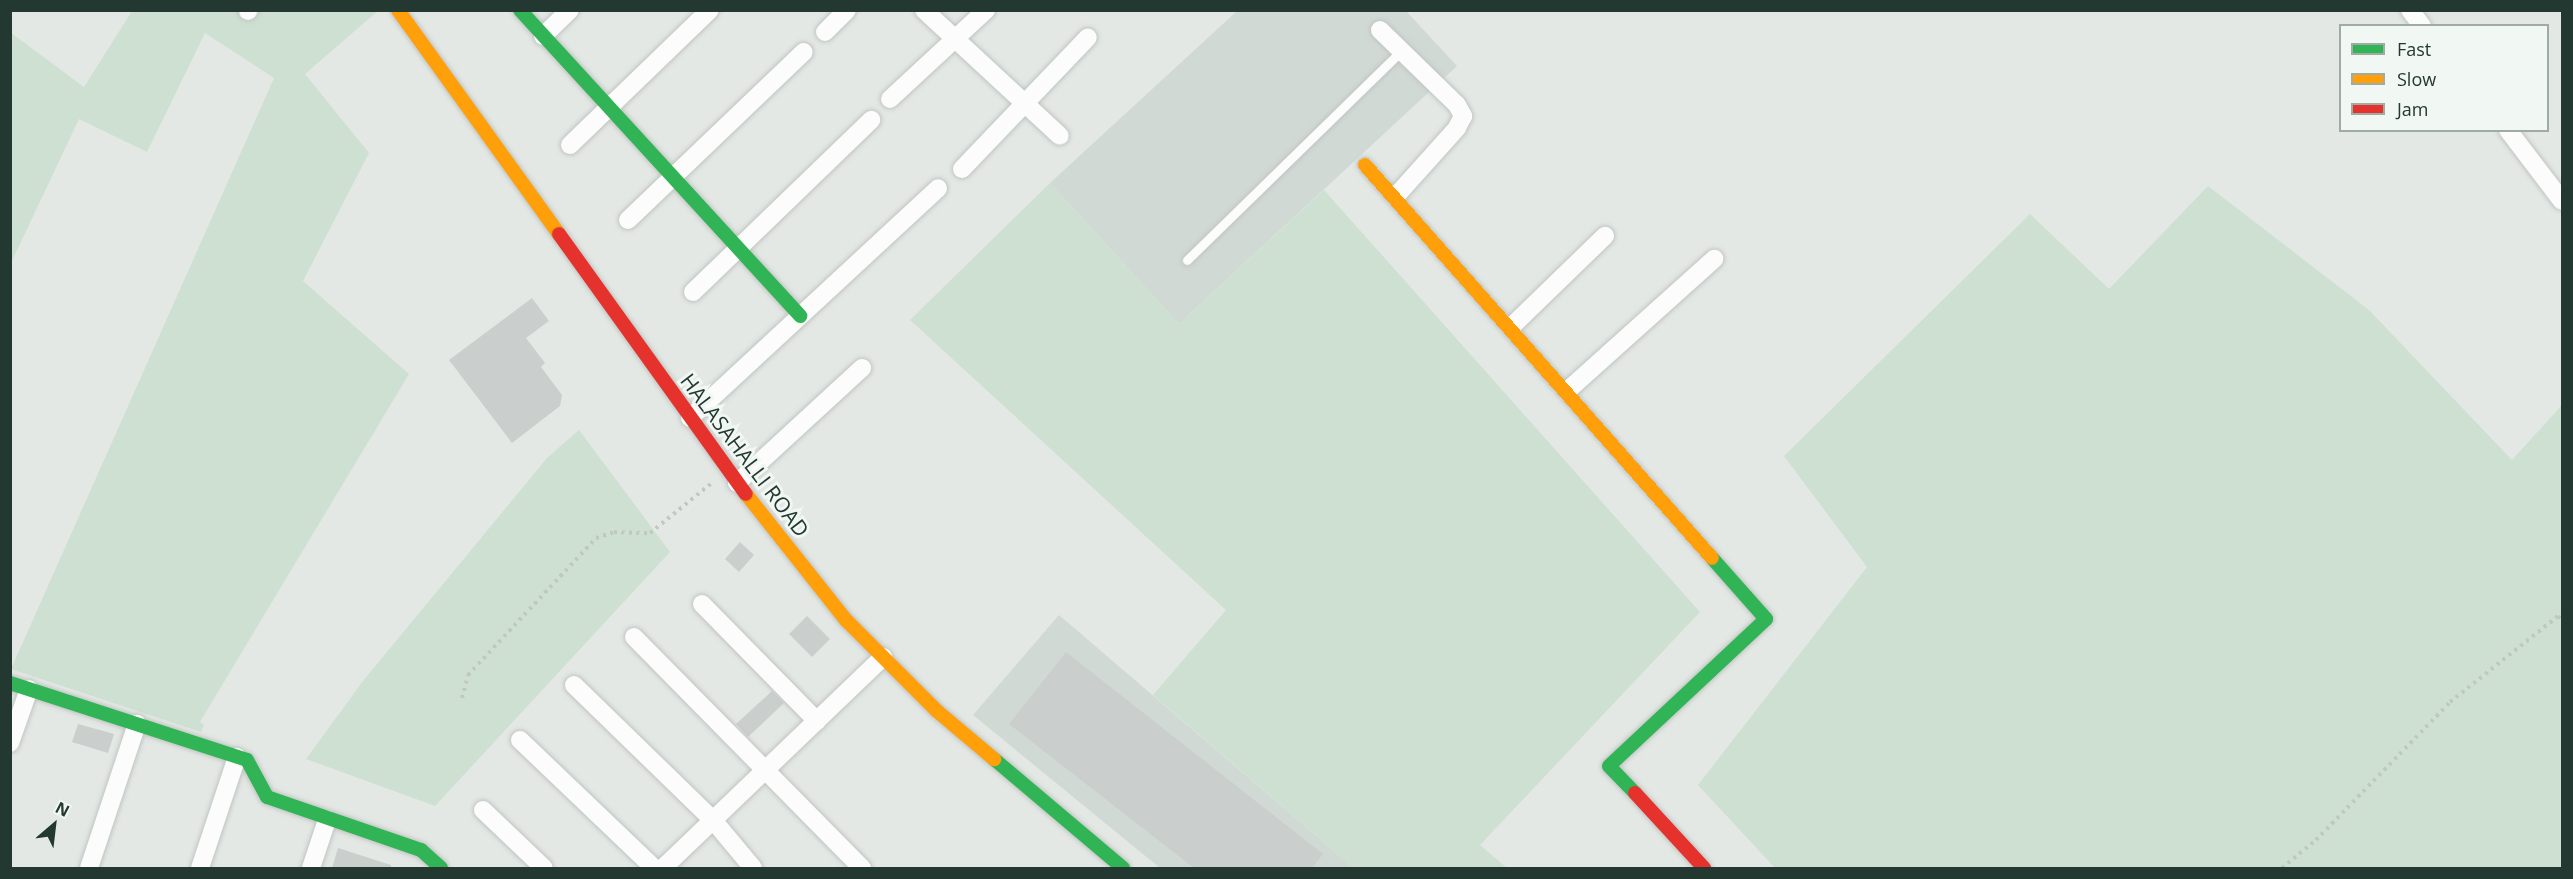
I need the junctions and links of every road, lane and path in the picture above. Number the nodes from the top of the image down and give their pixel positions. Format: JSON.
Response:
{"nodes":[{"id":1,"x":398,"y":10,"type":"edge"},
{"id":2,"x":520,"y":10,"type":"edge"},
{"id":3,"x":570,"y":10,"type":"edge"},
{"id":4,"x":710,"y":10,"type":"edge"},
{"id":5,"x":847,"y":10,"type":"edge"},
{"id":6,"x":924,"y":10,"type":"edge"},
{"id":7,"x":986,"y":10,"type":"edge"},
{"id":8,"x":2410,"y":10,"type":"edge"},
{"id":9,"x":2420,"y":24,"type":"edge"},
{"id":10,"x":1380,"y":30,"type":"dead end"},
{"id":11,"x":825,"y":32,"type":"dead end"},
{"id":12,"x":543,"y":36,"type":"junction"},
{"id":13,"x":1088,"y":37,"type":"dead end"},
{"id":14,"x":956,"y":39,"type":"junction"},
{"id":15,"x":1401,"y":51,"type":"junction"},
{"id":16,"x":804,"y":52,"type":"dead end"},
{"id":17,"x":890,"y":99,"type":"dead end"},
{"id":18,"x":1025,"y":103,"type":"junction"},
{"id":19,"x":609,"y":108,"type":"junction"},
{"id":20,"x":871,"y":120,"type":"dead end"},
{"id":21,"x":2510,"y":132,"type":"edge"},
{"id":22,"x":1060,"y":136,"type":"dead end"},
{"id":23,"x":570,"y":145,"type":"dead end"},
{"id":24,"x":1365,"y":165,"type":"dead end"},
{"id":25,"x":962,"y":169,"type":"dead end"},
{"id":26,"x":673,"y":177,"type":"junction"},
{"id":27,"x":938,"y":188,"type":"dead end"},
{"id":28,"x":1396,"y":196,"type":"junction"},
{"id":29,"x":2562,"y":201,"type":"edge"},
{"id":30,"x":628,"y":220,"type":"dead end"},
{"id":31,"x":1605,"y":236,"type":"dead end"},
{"id":32,"x":738,"y":248,"type":"junction"},
{"id":33,"x":1714,"y":259,"type":"dead end"},
{"id":34,"x":1187,"y":260,"type":"dead end"},
{"id":35,"x":693,"y":292,"type":"dead end"},
{"id":36,"x":800,"y":316,"type":"junction"},
{"id":37,"x":1511,"y":327,"type":"junction"},
{"id":38,"x":862,"y":368,"type":"dead end"},
{"id":39,"x":1567,"y":391,"type":"junction"},
{"id":40,"x":690,"y":418,"type":"junction"},
{"id":41,"x":732,"y":477,"type":"junction"},
{"id":42,"x":702,"y":604,"type":"dead end"},
{"id":43,"x":2562,"y":620,"type":"edge"},
{"id":44,"x":634,"y":637,"type":"dead end"},
{"id":45,"x":883,"y":657,"type":"junction"},
{"id":46,"x":10,"y":683,"type":"edge"},
{"id":47,"x":574,"y":685,"type":"dead end"},
{"id":48,"x":28,"y":689,"type":"junction"},
{"id":49,"x":462,"y":698,"type":"dead end"},
{"id":50,"x":817,"y":721,"type":"junction"},
{"id":51,"x":137,"y":724,"type":"junction"},
{"id":52,"x":520,"y":740,"type":"dead end"},
{"id":53,"x":10,"y":743,"type":"edge"},
{"id":54,"x":237,"y":757,"type":"junction"},
{"id":55,"x":766,"y":770,"type":"junction"},
{"id":56,"x":483,"y":810,"type":"dead end"},
{"id":57,"x":327,"y":820,"type":"junction"},
{"id":58,"x":713,"y":820,"type":"junction"},
{"id":59,"x":89,"y":868,"type":"edge"},
{"id":60,"x":200,"y":868,"type":"edge"},
{"id":61,"x":311,"y":868,"type":"edge"},
{"id":62,"x":441,"y":868,"type":"edge"},
{"id":63,"x":544,"y":868,"type":"edge"},
{"id":64,"x":654,"y":868,"type":"edge"},
{"id":65,"x":663,"y":868,"type":"edge"},
{"id":66,"x":753,"y":868,"type":"edge"},
{"id":67,"x":862,"y":868,"type":"edge"},
{"id":68,"x":1123,"y":868,"type":"edge"},
{"id":69,"x":1704,"y":868,"type":"edge"},
{"id":70,"x":2282,"y":868,"type":"edge"}],
"edges":[{"from":1,"to":40,"type":"street","name":"HALASAHALLI ROAD"},
{"from":2,"to":12,"type":"street"},
{"from":3,"to":12,"type":"street"},
{"from":4,"to":19,"type":"street"},
{"from":5,"to":11,"type":"street"},
{"from":6,"to":14,"type":"street"},
{"from":7,"to":14,"type":"street"},
{"from":8,"to":9,"type":"street"},
{"from":10,"to":15,"type":"street"},
{"from":12,"to":19,"type":"street"},
{"from":13,"to":18,"type":"street"},
{"from":14,"to":17,"type":"street"},
{"from":14,"to":18,"type":"street"},
{"from":15,"to":28,"type":"street"},
{"from":15,"to":34,"type":"lane"},
{"from":16,"to":26,"type":"street"},
{"from":18,"to":22,"type":"street"},
{"from":18,"to":25,"type":"street"},
{"from":19,"to":23,"type":"street"},
{"from":19,"to":26,"type":"street"},
{"from":20,"to":32,"type":"street"},
{"from":21,"to":29,"type":"street"},
{"from":24,"to":28,"type":"street"},
{"from":26,"to":30,"type":"street"},
{"from":26,"to":32,"type":"street"},
{"from":27,"to":36,"type":"street"},
{"from":28,"to":37,"type":"street"},
{"from":31,"to":37,"type":"street"},
{"from":32,"to":35,"type":"street"},
{"from":32,"to":36,"type":"street"},
{"from":33,"to":39,"type":"street"},
{"from":36,"to":40,"type":"street"},
{"from":37,"to":39,"type":"street"},
{"from":38,"to":41,"type":"street"},
{"from":39,"to":69,"type":"street"},
{"from":40,"to":41,"type":"street","name":"HALASAHALLI ROAD"},
{"from":41,"to":45,"type":"street","name":"HALASAHALLI ROAD"},
{"from":41,"to":49,"type":"path"},
{"from":42,"to":50,"type":"street"},
{"from":43,"to":70,"type":"path"},
{"from":44,"to":55,"type":"street"},
{"from":45,"to":50,"type":"street"},
{"from":45,"to":68,"type":"street","name":"HALASAHALLI ROAD"},
{"from":46,"to":48,"type":"street"},
{"from":47,"to":58,"type":"street"},
{"from":48,"to":51,"type":"street"},
{"from":48,"to":53,"type":"street"},
{"from":50,"to":55,"type":"street"},
{"from":51,"to":54,"type":"street"},
{"from":51,"to":59,"type":"street"},
{"from":52,"to":64,"type":"street"},
{"from":54,"to":57,"type":"street"},
{"from":54,"to":60,"type":"street"},
{"from":55,"to":58,"type":"street"},
{"from":55,"to":67,"type":"street"},
{"from":56,"to":63,"type":"street"},
{"from":57,"to":61,"type":"street"},
{"from":57,"to":62,"type":"street"},
{"from":58,"to":65,"type":"street"},
{"from":58,"to":66,"type":"street"}]}
